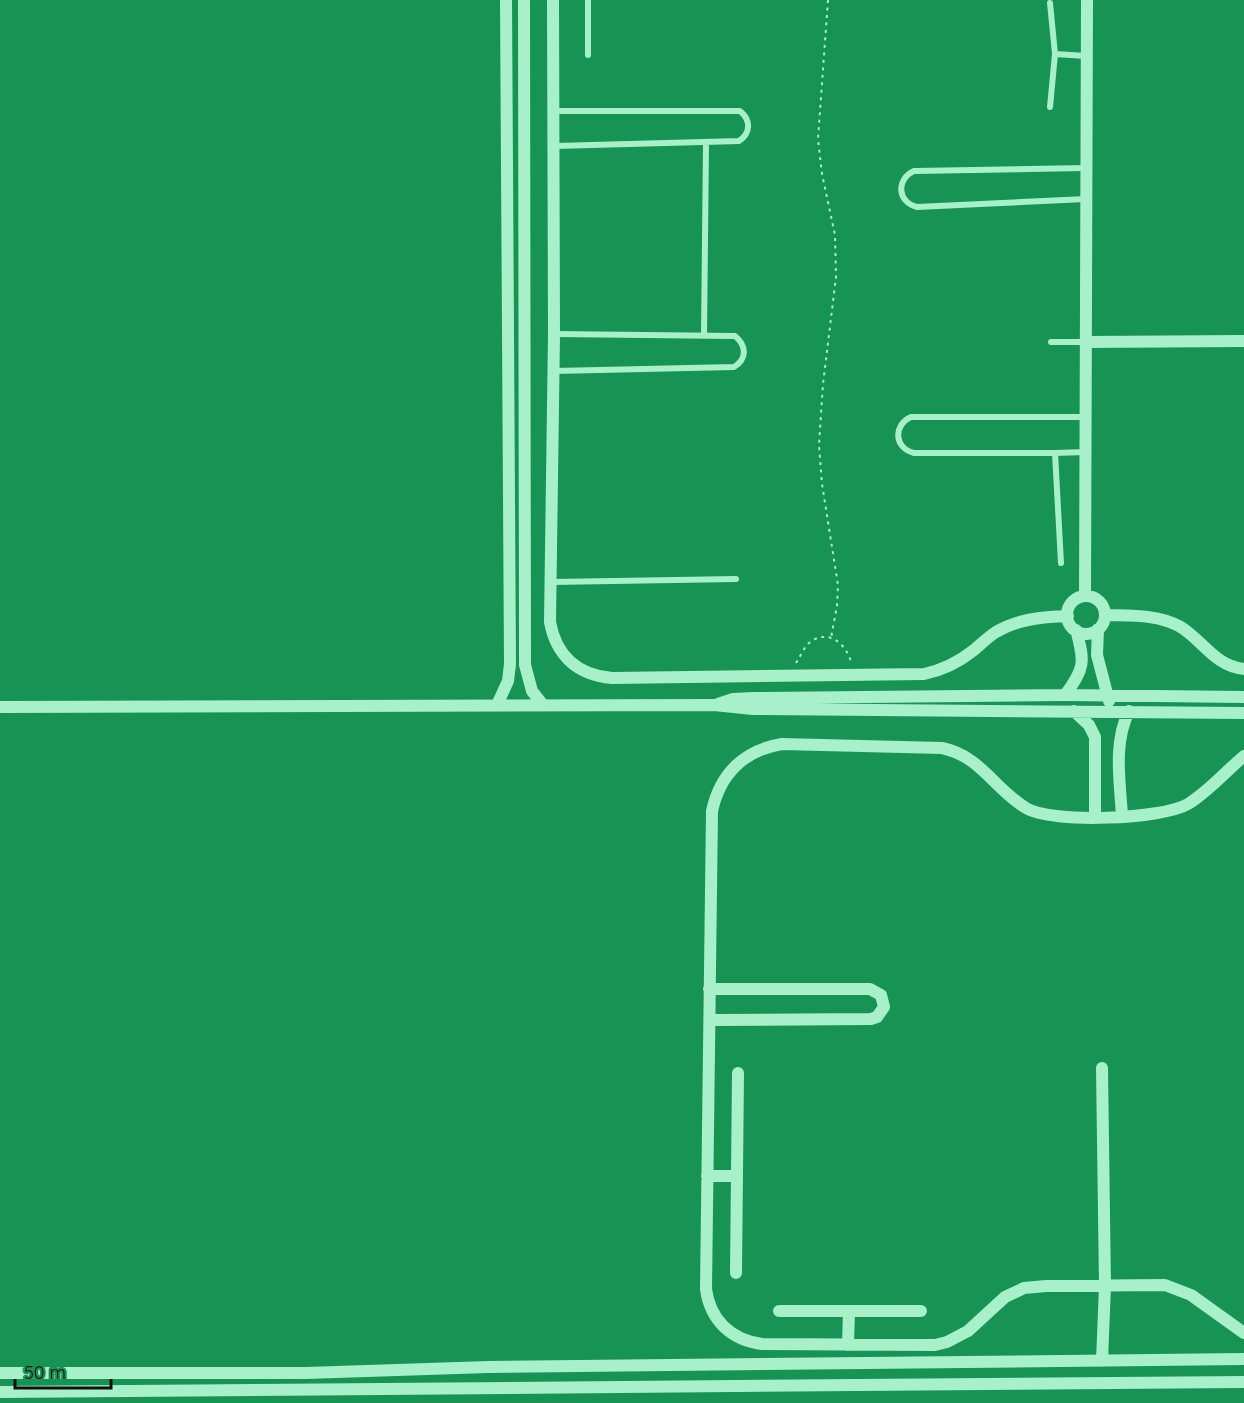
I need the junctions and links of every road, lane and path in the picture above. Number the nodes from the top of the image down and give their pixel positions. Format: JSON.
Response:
{"nodes":[{"id":1,"x":506,"y":0,"type":"edge"},
{"id":2,"x":524,"y":0,"type":"edge"},
{"id":3,"x":553,"y":0,"type":"edge"},
{"id":4,"x":588,"y":0,"type":"edge"},
{"id":5,"x":828,"y":0,"type":"edge"},
{"id":6,"x":1087,"y":0,"type":"edge"},
{"id":7,"x":1050,"y":3,"type":"dead end"},
{"id":8,"x":1055,"y":54,"type":"junction"},
{"id":9,"x":588,"y":56,"type":"dead end"},
{"id":10,"x":1087,"y":56,"type":"junction"},
{"id":11,"x":1050,"y":107,"type":"dead end"},
{"id":12,"x":554,"y":111,"type":"junction"},
{"id":13,"x":706,"y":143,"type":"junction"},
{"id":14,"x":555,"y":146,"type":"junction"},
{"id":15,"x":1087,"y":168,"type":"junction"},
{"id":16,"x":1086,"y":199,"type":"junction"},
{"id":17,"x":554,"y":334,"type":"junction"},
{"id":18,"x":704,"y":336,"type":"junction"},
{"id":19,"x":1244,"y":341,"type":"edge"},
{"id":20,"x":1051,"y":342,"type":"dead end"},
{"id":21,"x":1086,"y":342,"type":"junction"},
{"id":22,"x":554,"y":371,"type":"junction"},
{"id":23,"x":1085,"y":417,"type":"junction"},
{"id":24,"x":1085,"y":452,"type":"junction"},
{"id":25,"x":1055,"y":453,"type":"junction"},
{"id":26,"x":1061,"y":563,"type":"dead end"},
{"id":27,"x":736,"y":579,"type":"dead end"},
{"id":28,"x":551,"y":582,"type":"junction"},
{"id":29,"x":1085,"y":596,"type":"junction"},
{"id":30,"x":1105,"y":615,"type":"junction"},
{"id":31,"x":1068,"y":616,"type":"junction"},
{"id":32,"x":1098,"y":629,"type":"junction"},
{"id":33,"x":1076,"y":630,"type":"junction"},
{"id":34,"x":831,"y":638,"type":"junction"},
{"id":35,"x":1244,"y":669,"type":"edge"},
{"id":36,"x":789,"y":676,"type":"junction"},
{"id":37,"x":855,"y":676,"type":"junction"},
{"id":38,"x":1065,"y":695,"type":"junction"},
{"id":39,"x":1108,"y":696,"type":"junction"},
{"id":40,"x":1244,"y":697,"type":"edge"},
{"id":41,"x":497,"y":705,"type":"junction"},
{"id":42,"x":543,"y":705,"type":"junction"},
{"id":43,"x":714,"y":705,"type":"junction"},
{"id":44,"x":0,"y":707,"type":"edge"},
{"id":45,"x":1074,"y":711,"type":"junction"},
{"id":46,"x":1110,"y":711,"type":"junction"},
{"id":47,"x":1129,"y":711,"type":"junction"},
{"id":48,"x":1244,"y":713,"type":"edge"},
{"id":49,"x":1244,"y":756,"type":"edge"},
{"id":50,"x":1122,"y":816,"type":"junction"},
{"id":51,"x":1095,"y":818,"type":"junction"},
{"id":52,"x":709,"y":989,"type":"junction"},
{"id":53,"x":710,"y":1020,"type":"junction"},
{"id":54,"x":1102,"y":1068,"type":"dead end"},
{"id":55,"x":738,"y":1072,"type":"dead end"},
{"id":56,"x":707,"y":1176,"type":"junction"},
{"id":57,"x":737,"y":1176,"type":"junction"},
{"id":58,"x":736,"y":1273,"type":"dead end"},
{"id":59,"x":1105,"y":1286,"type":"junction"},
{"id":60,"x":779,"y":1311,"type":"dead end"},
{"id":61,"x":849,"y":1311,"type":"junction"},
{"id":62,"x":921,"y":1311,"type":"dead end"},
{"id":63,"x":1244,"y":1333,"type":"edge"},
{"id":64,"x":848,"y":1345,"type":"junction"},
{"id":65,"x":1244,"y":1359,"type":"edge"},
{"id":66,"x":1102,"y":1361,"type":"junction"},
{"id":67,"x":0,"y":1373,"type":"edge"},
{"id":68,"x":1244,"y":1382,"type":"edge"},
{"id":69,"x":0,"y":1392,"type":"edge"}],
"edges":[{"from":1,"to":41,"type":"street"},
{"from":2,"to":42,"type":"street"},
{"from":3,"to":12,"type":"street"},
{"from":4,"to":9,"type":"lane"},
{"from":5,"to":34,"type":"path"},
{"from":6,"to":10,"type":"street"},
{"from":7,"to":8,"type":"lane"},
{"from":8,"to":10,"type":"lane"},
{"from":8,"to":11,"type":"lane"},
{"from":10,"to":15,"type":"street"},
{"from":12,"to":13,"type":"lane"},
{"from":12,"to":14,"type":"street"},
{"from":13,"to":14,"type":"lane"},
{"from":13,"to":18,"type":"lane"},
{"from":14,"to":17,"type":"street"},
{"from":15,"to":16,"type":"street"},
{"from":15,"to":16,"type":"lane"},
{"from":16,"to":21,"type":"street"},
{"from":17,"to":18,"type":"lane"},
{"from":17,"to":22,"type":"street"},
{"from":18,"to":22,"type":"lane"},
{"from":19,"to":21,"type":"street"},
{"from":20,"to":21,"type":"lane"},
{"from":21,"to":23,"type":"street"},
{"from":22,"to":28,"type":"street"},
{"from":23,"to":24,"type":"street"},
{"from":23,"to":25,"type":"lane"},
{"from":24,"to":25,"type":"lane"},
{"from":24,"to":29,"type":"street"},
{"from":25,"to":26,"type":"lane"},
{"from":27,"to":28,"type":"lane"},
{"from":28,"to":36,"type":"street"},
{"from":29,"to":30,"type":"street"},
{"from":29,"to":31,"type":"street"},
{"from":30,"to":32,"type":"street"},
{"from":30,"to":35,"type":"street"},
{"from":31,"to":33,"type":"street"},
{"from":31,"to":37,"type":"street"},
{"from":32,"to":33,"type":"street"},
{"from":32,"to":39,"type":"street"},
{"from":33,"to":38,"type":"street"},
{"from":34,"to":36,"type":"path"},
{"from":34,"to":37,"type":"path"},
{"from":36,"to":37,"type":"street"},
{"from":38,"to":39,"type":"street"},
{"from":38,"to":43,"type":"street"},
{"from":39,"to":40,"type":"street"},
{"from":39,"to":46,"type":"street"},
{"from":41,"to":42,"type":"street"},
{"from":41,"to":44,"type":"street"},
{"from":42,"to":43,"type":"street"},
{"from":43,"to":45,"type":"street"},
{"from":45,"to":46,"type":"street"},
{"from":45,"to":51,"type":"street"},
{"from":46,"to":47,"type":"street"},
{"from":47,"to":48,"type":"street"},
{"from":47,"to":50,"type":"street"},
{"from":49,"to":50,"type":"street"},
{"from":50,"to":51,"type":"street"},
{"from":51,"to":52,"type":"street"},
{"from":52,"to":53,"type":"street"},
{"from":52,"to":53,"type":"street"},
{"from":53,"to":56,"type":"street"},
{"from":54,"to":59,"type":"street"},
{"from":55,"to":57,"type":"street"},
{"from":56,"to":57,"type":"street"},
{"from":56,"to":64,"type":"street"},
{"from":57,"to":58,"type":"street"},
{"from":59,"to":63,"type":"street"},
{"from":59,"to":64,"type":"street"},
{"from":59,"to":66,"type":"street"},
{"from":60,"to":61,"type":"street"},
{"from":61,"to":62,"type":"street"},
{"from":61,"to":64,"type":"street"},
{"from":65,"to":66,"type":"street"},
{"from":66,"to":67,"type":"street"},
{"from":68,"to":69,"type":"street"}]}
